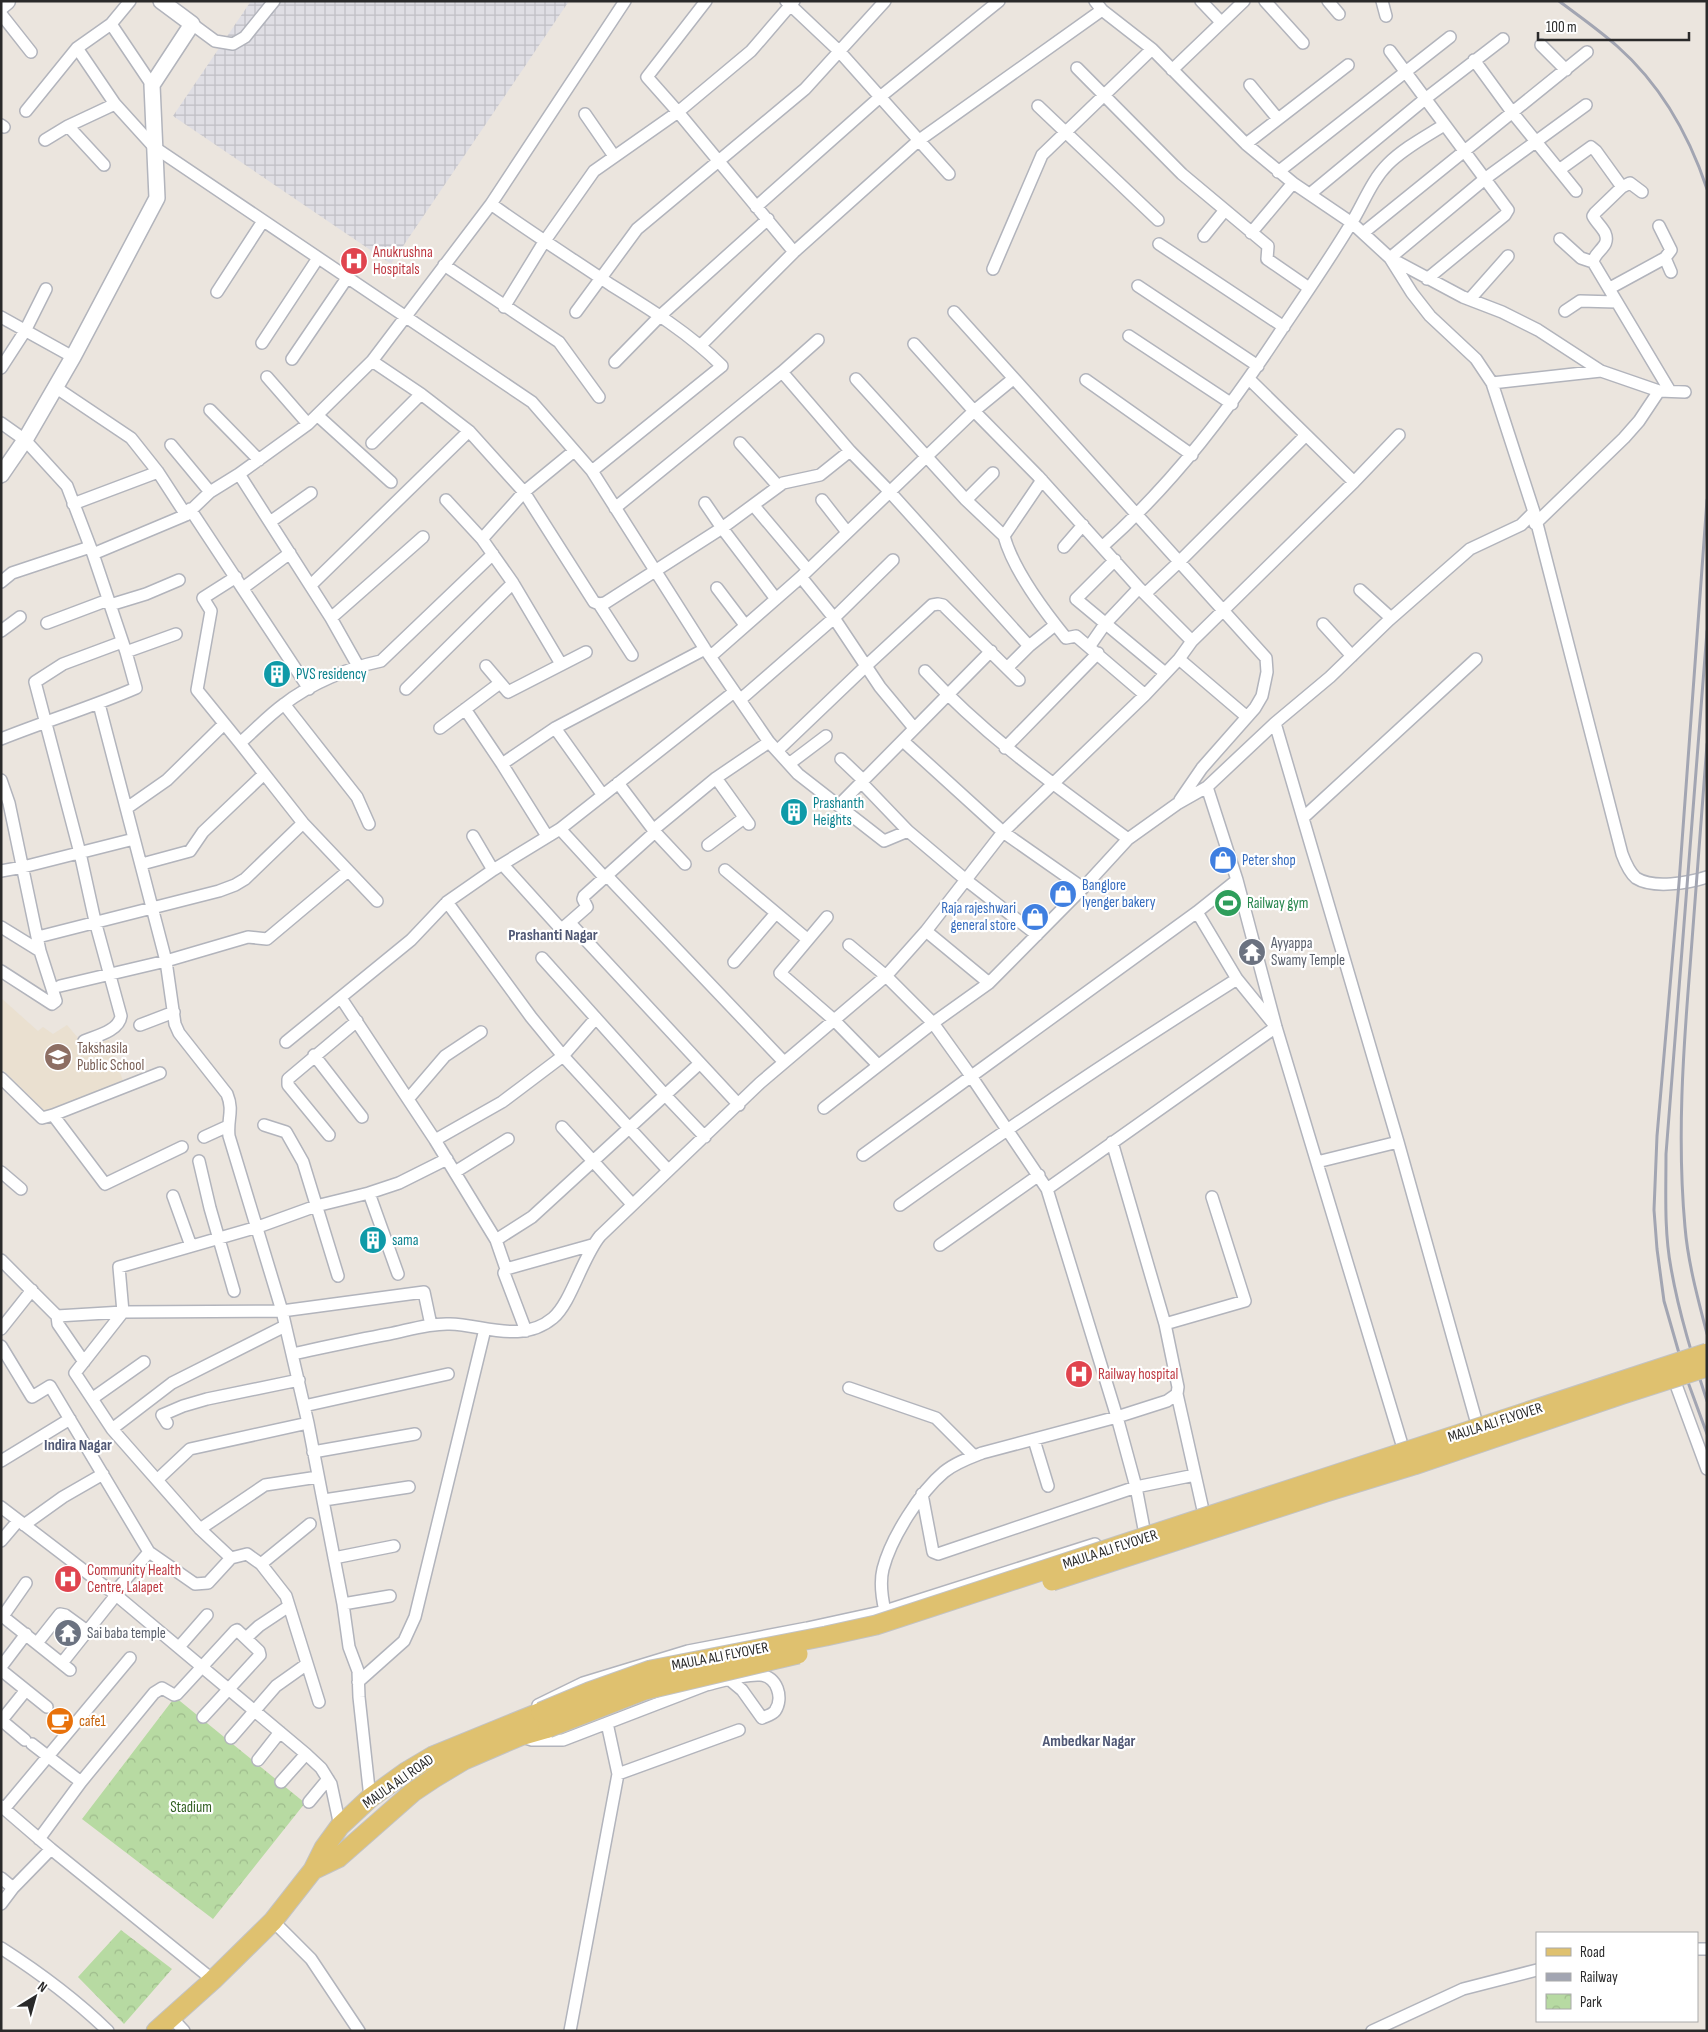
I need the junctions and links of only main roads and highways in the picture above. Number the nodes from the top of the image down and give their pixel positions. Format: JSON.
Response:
{"nodes":[{"id":1,"x":7,"y":1,"type":"edge"},
{"id":2,"x":1,"y":6,"type":"edge"},
{"id":3,"x":1707,"y":1352,"type":"edge"},
{"id":4,"x":1707,"y":1367,"type":"edge"},
{"id":5,"x":544,"y":1720,"type":"junction"},
{"id":6,"x":514,"y":1730,"type":"joint"},
{"id":7,"x":483,"y":1743,"type":"junction"},
{"id":8,"x":401,"y":1776,"type":"junction"},
{"id":9,"x":413,"y":1792,"type":"junction"},
{"id":10,"x":313,"y":1870,"type":"junction"},
{"id":11,"x":178,"y":2024,"type":"edge"},
{"id":12,"x":156,"y":2031,"type":"edge"}],
"edges":[{"from":1,"to":2,"type":"main road"},
{"from":3,"to":5,"type":"main road","name":"MAULA ALI FLYOVER","bridge":true},
{"from":4,"to":5,"type":"main road","name":"MAULA ALI FLYOVER","bridge":true},
{"from":5,"to":6,"type":"main road","name":"MAULA ALI FLYOVER"},
{"from":6,"to":7,"type":"main road","name":"MAULA ALI ROAD"},
{"from":7,"to":8,"type":"main road","name":"MAULA ALI ROAD"},
{"from":7,"to":9,"type":"main road","name":"MAULA ALI ROAD"},
{"from":8,"to":9,"type":"main road"},
{"from":8,"to":10,"type":"main road","name":"MAULA ALI ROAD"},
{"from":9,"to":10,"type":"main road","name":"MAULA ALI ROAD"},
{"from":10,"to":11,"type":"main road","name":"MAULA ALI ROAD"},
{"from":11,"to":12,"type":"main road","name":"MAULA ALI ROAD"}]}
